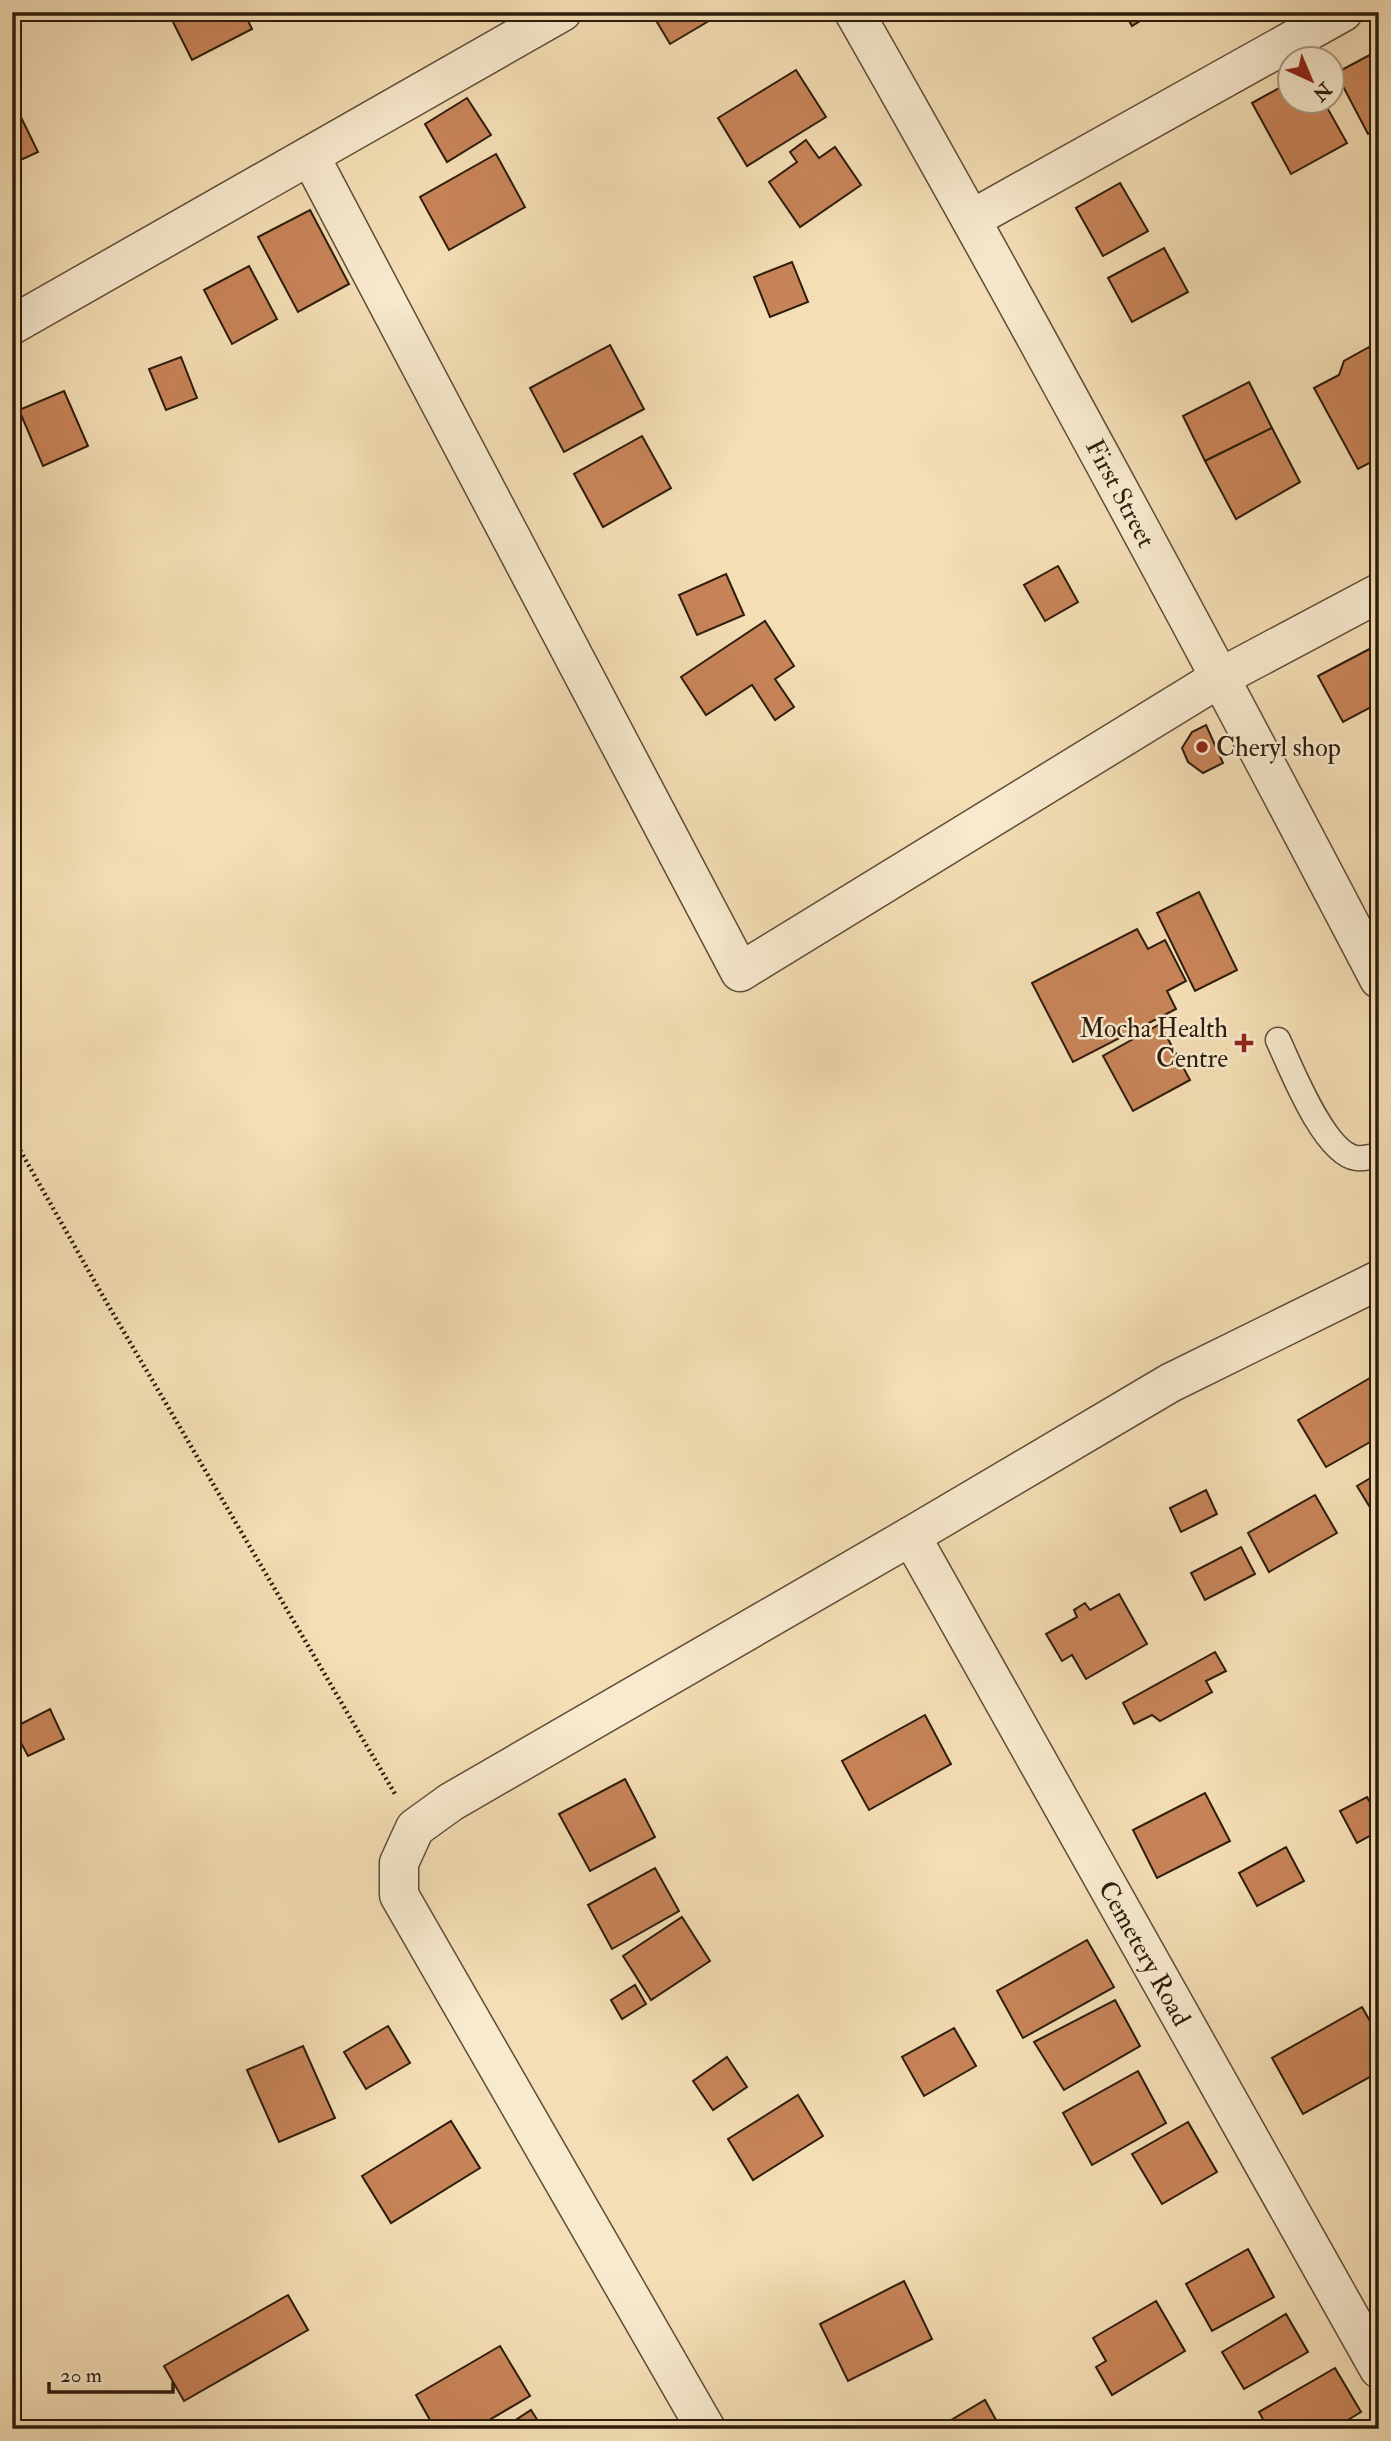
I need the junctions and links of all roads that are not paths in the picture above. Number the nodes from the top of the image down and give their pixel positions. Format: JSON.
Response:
{"nodes":[{"id":1,"x":562,"y":12,"type":"edge"},
{"id":2,"x":854,"y":12,"type":"edge"},
{"id":3,"x":1343,"y":12,"type":"edge"},
{"id":4,"x":310,"y":156,"type":"junction"},
{"id":5,"x":972,"y":219,"type":"junction"},
{"id":6,"x":12,"y":325,"type":"edge"},
{"id":7,"x":1379,"y":593,"type":"edge"},
{"id":8,"x":1221,"y":677,"type":"junction"},
{"id":9,"x":1379,"y":979,"type":"edge"},
{"id":10,"x":1278,"y":1040,"type":"dead end"},
{"id":11,"x":1379,"y":1156,"type":"edge"},
{"id":12,"x":1379,"y":1280,"type":"edge"},
{"id":13,"x":911,"y":1536,"type":"junction"},
{"id":14,"x":1379,"y":2369,"type":"edge"},
{"id":15,"x":706,"y":2429,"type":"edge"}],
"edges":[{"from":1,"to":4,"type":"street"},
{"from":2,"to":5,"type":"street","name":"First Street"},
{"from":3,"to":5,"type":"street"},
{"from":4,"to":6,"type":"street"},
{"from":4,"to":8,"type":"street"},
{"from":5,"to":8,"type":"street","name":"First Street"},
{"from":7,"to":8,"type":"street"},
{"from":8,"to":9,"type":"street","name":"First Street"},
{"from":10,"to":11,"type":"lane"},
{"from":12,"to":13,"type":"street"},
{"from":13,"to":14,"type":"street","name":"Cemetery Road"},
{"from":13,"to":15,"type":"street"}]}
